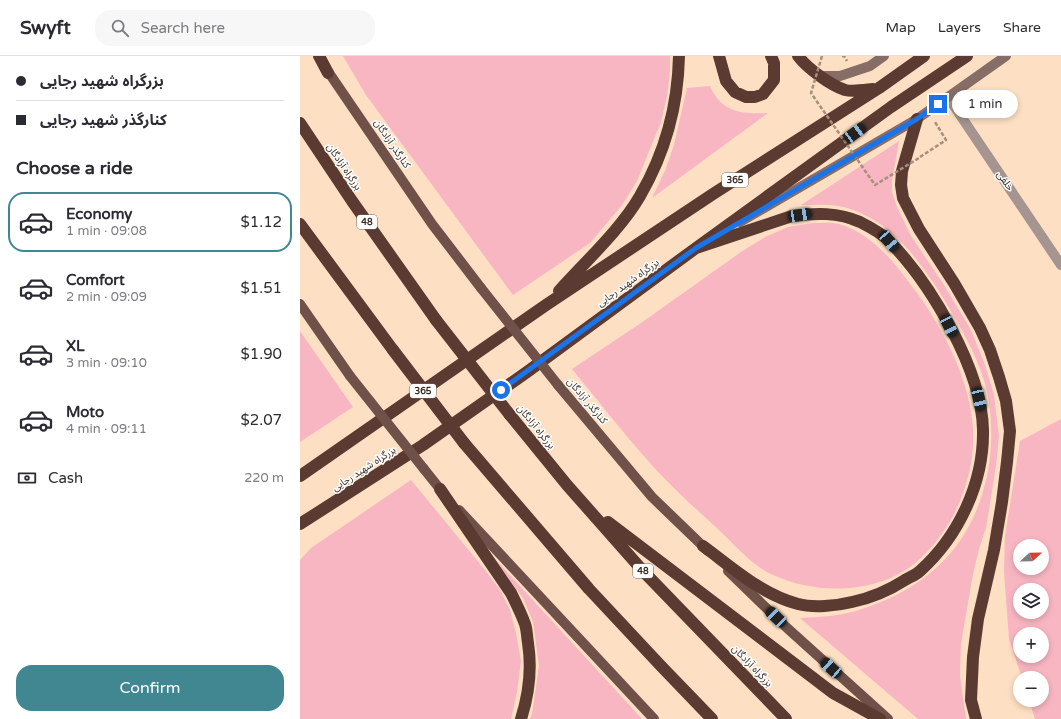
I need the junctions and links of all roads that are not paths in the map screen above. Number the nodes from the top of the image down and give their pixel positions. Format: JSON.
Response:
{"nodes":[{"id":1,"x":318,"y":56,"type":"edge"},
{"id":2,"x":679,"y":56,"type":"edge"},
{"id":3,"x":719,"y":56,"type":"edge"},
{"id":4,"x":771,"y":56,"type":"edge"},
{"id":5,"x":798,"y":56,"type":"edge"},
{"id":6,"x":884,"y":56,"type":"edge"},
{"id":7,"x":924,"y":56,"type":"edge"},
{"id":8,"x":967,"y":56,"type":"edge"},
{"id":9,"x":1006,"y":56,"type":"edge"},
{"id":10,"x":328,"y":72,"type":"joint"},
{"id":11,"x":820,"y":76,"type":"junction"},
{"id":12,"x":878,"y":88,"type":"junction"},
{"id":13,"x":948,"y":97,"type":"junction"},
{"id":14,"x":917,"y":119,"type":"junction"},
{"id":15,"x":300,"y":122,"type":"edge"},
{"id":16,"x":300,"y":224,"type":"edge"},
{"id":17,"x":696,"y":248,"type":"junction"},
{"id":18,"x":1061,"y":265,"type":"edge"},
{"id":19,"x":300,"y":304,"type":"edge"},
{"id":20,"x":546,"y":305,"type":"junction"},
{"id":21,"x":300,"y":476,"type":"edge"},
{"id":22,"x":440,"y":489,"type":"junction"},
{"id":23,"x":586,"y":506,"type":"junction"},
{"id":24,"x":302,"y":524,"type":"edge"},
{"id":25,"x":703,"y":546,"type":"junction"},
{"id":26,"x":521,"y":719,"type":"edge"},
{"id":27,"x":654,"y":719,"type":"edge"},
{"id":28,"x":712,"y":719,"type":"edge"},
{"id":29,"x":786,"y":719,"type":"edge"},
{"id":30,"x":880,"y":719,"type":"edge"},
{"id":31,"x":888,"y":719,"type":"edge"},
{"id":32,"x":976,"y":719,"type":"edge"}],
"edges":[{"from":1,"to":10,"type":"highway"},
{"from":2,"to":20,"type":"highway"},
{"from":3,"to":4,"type":"highway"},
{"from":5,"to":11,"type":"highway"},
{"from":6,"to":11,"type":"street"},
{"from":7,"to":12,"type":"highway","number":"365"},
{"from":8,"to":17,"type":"highway","name":"بزرگراه شهید رجایی"},
{"from":9,"to":13,"type":"street"},
{"from":10,"to":25,"type":"main road","name":"کنارگذر آزادگان","bridge":true},
{"from":11,"to":12,"type":"highway"},
{"from":12,"to":20,"type":"highway","number":"365"},
{"from":13,"to":14,"type":"street"},
{"from":13,"to":18,"type":"street","name":"خلفی"},
{"from":14,"to":17,"type":"street"},
{"from":14,"to":32,"type":"highway"},
{"from":15,"to":23,"type":"highway","name":"بزرگراه آزادگان","number":"48","bridge":true},
{"from":16,"to":28,"type":"highway","bridge":true},
{"from":17,"to":24,"type":"highway","name":"بزرگراه شهید رجایی"},
{"from":17,"to":25,"type":"highway"},
{"from":19,"to":22,"type":"main road","bridge":true},
{"from":20,"to":21,"type":"highway","number":"365"},
{"from":22,"to":26,"type":"highway"},
{"from":22,"to":27,"type":"main road"},
{"from":23,"to":29,"type":"highway","name":"بزرگراه آزادگان","number":"48"},
{"from":23,"to":30,"type":"highway"},
{"from":25,"to":31,"type":"main road","name":"کنارگذر آزادگان"}]}
